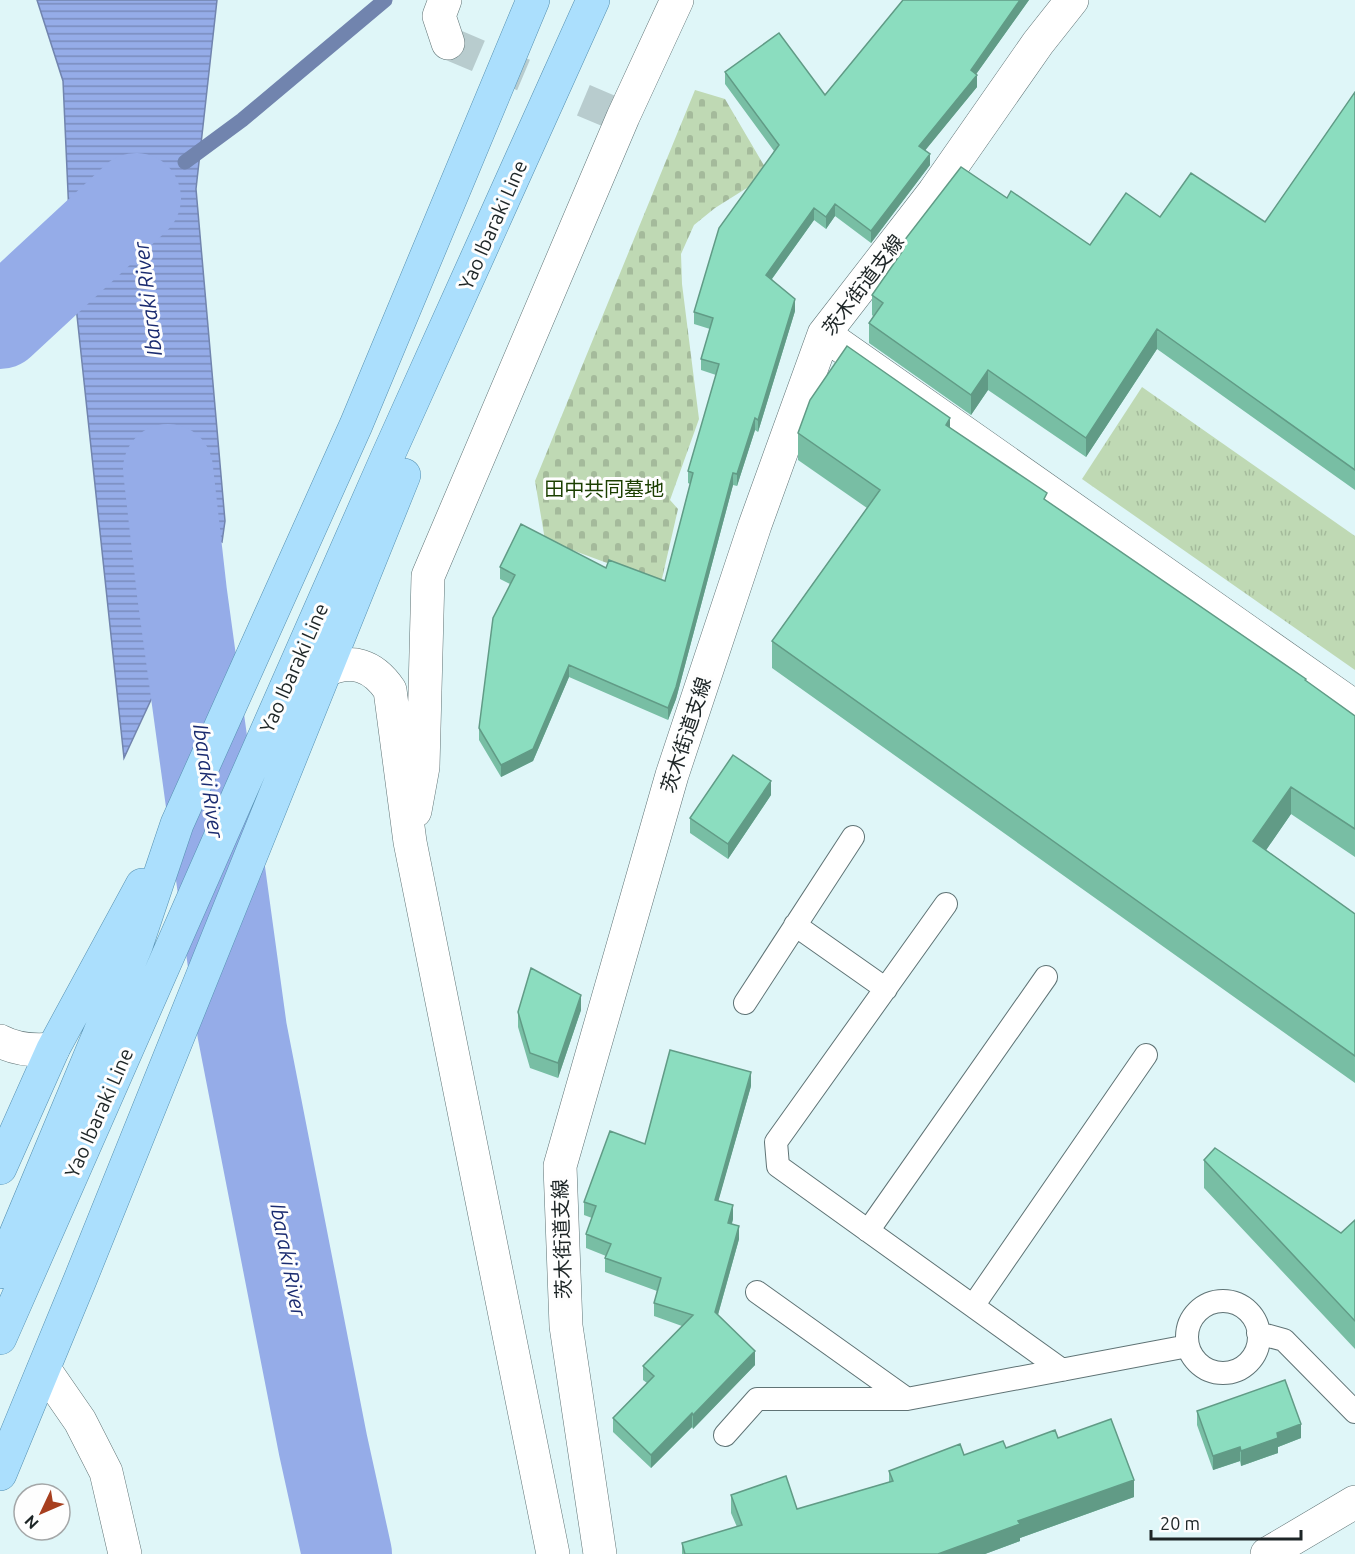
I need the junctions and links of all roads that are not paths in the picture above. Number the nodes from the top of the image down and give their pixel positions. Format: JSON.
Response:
{"nodes":[{"id":1,"x":445,"y":0,"type":"edge"},
{"id":2,"x":533,"y":0,"type":"edge"},
{"id":3,"x":593,"y":0,"type":"edge"},
{"id":4,"x":677,"y":0,"type":"edge"},
{"id":5,"x":1072,"y":0,"type":"edge"},
{"id":6,"x":447,"y":43,"type":"dead end"},
{"id":7,"x":824,"y":334,"type":"junction"},
{"id":8,"x":356,"y":561,"type":"junction"},
{"id":9,"x":324,"y":671,"type":"junction"},
{"id":10,"x":1355,"y":707,"type":"edge"},
{"id":11,"x":177,"y":824,"type":"junction"},
{"id":12,"x":854,"y":837,"type":"dead end"},
{"id":13,"x":410,"y":843,"type":"junction"},
{"id":14,"x":946,"y":904,"type":"dead end"},
{"id":15,"x":795,"y":925,"type":"junction"},
{"id":16,"x":1046,"y":977,"type":"dead end"},
{"id":17,"x":886,"y":989,"type":"junction"},
{"id":18,"x":745,"y":1003,"type":"dead end"},
{"id":19,"x":0,"y":1041,"type":"edge"},
{"id":20,"x":53,"y":1049,"type":"junction"},
{"id":21,"x":1146,"y":1055,"type":"dead end"},
{"id":22,"x":0,"y":1167,"type":"edge"},
{"id":23,"x":868,"y":1231,"type":"junction"},
{"id":24,"x":0,"y":1272,"type":"edge"},
{"id":25,"x":757,"y":1292,"type":"dead end"},
{"id":26,"x":973,"y":1306,"type":"junction"},
{"id":27,"x":1258,"y":1333,"type":"junction"},
{"id":28,"x":0,"y":1338,"type":"edge"},
{"id":29,"x":1188,"y":1346,"type":"junction"},
{"id":30,"x":44,"y":1369,"type":"junction"},
{"id":31,"x":1062,"y":1370,"type":"junction"},
{"id":32,"x":907,"y":1399,"type":"junction"},
{"id":33,"x":1355,"y":1412,"type":"edge"},
{"id":34,"x":725,"y":1435,"type":"dead end"},
{"id":35,"x":0,"y":1474,"type":"edge"},
{"id":36,"x":1355,"y":1502,"type":"edge"},
{"id":37,"x":125,"y":1554,"type":"edge"},
{"id":38,"x":553,"y":1554,"type":"edge"},
{"id":39,"x":600,"y":1554,"type":"edge"},
{"id":40,"x":1267,"y":1554,"type":"edge"}],
"edges":[{"from":1,"to":6,"type":"street"},
{"from":2,"to":11,"type":"main road","name":"Yao Ibaraki Line"},
{"from":3,"to":8,"type":"main road","name":"Yao Ibaraki Line"},
{"from":4,"to":13,"type":"street"},
{"from":5,"to":7,"type":"street","name":"茨木街道支線"},
{"from":7,"to":10,"type":"street"},
{"from":7,"to":39,"type":"street","name":"茨木街道支線"},
{"from":8,"to":9,"type":"main road"},
{"from":8,"to":28,"type":"main road","name":"Yao Ibaraki Line"},
{"from":9,"to":13,"type":"street"},
{"from":9,"to":30,"type":"main road"},
{"from":11,"to":20,"type":"main road"},
{"from":11,"to":24,"type":"main road","name":"Yao Ibaraki Line"},
{"from":12,"to":15,"type":"lane"},
{"from":13,"to":38,"type":"street"},
{"from":14,"to":17,"type":"lane"},
{"from":15,"to":17,"type":"lane"},
{"from":15,"to":18,"type":"lane"},
{"from":16,"to":23,"type":"lane"},
{"from":17,"to":23,"type":"lane"},
{"from":19,"to":20,"type":"street"},
{"from":20,"to":22,"type":"main road"},
{"from":21,"to":26,"type":"lane"},
{"from":23,"to":26,"type":"lane"},
{"from":25,"to":32,"type":"lane"},
{"from":26,"to":31,"type":"lane"},
{"from":27,"to":29,"type":"lane"},
{"from":27,"to":29,"type":"lane"},
{"from":27,"to":33,"type":"lane"},
{"from":29,"to":31,"type":"lane"},
{"from":30,"to":35,"type":"main road"},
{"from":30,"to":37,"type":"street"},
{"from":31,"to":32,"type":"lane"},
{"from":32,"to":34,"type":"lane"},
{"from":36,"to":40,"type":"street"}]}
